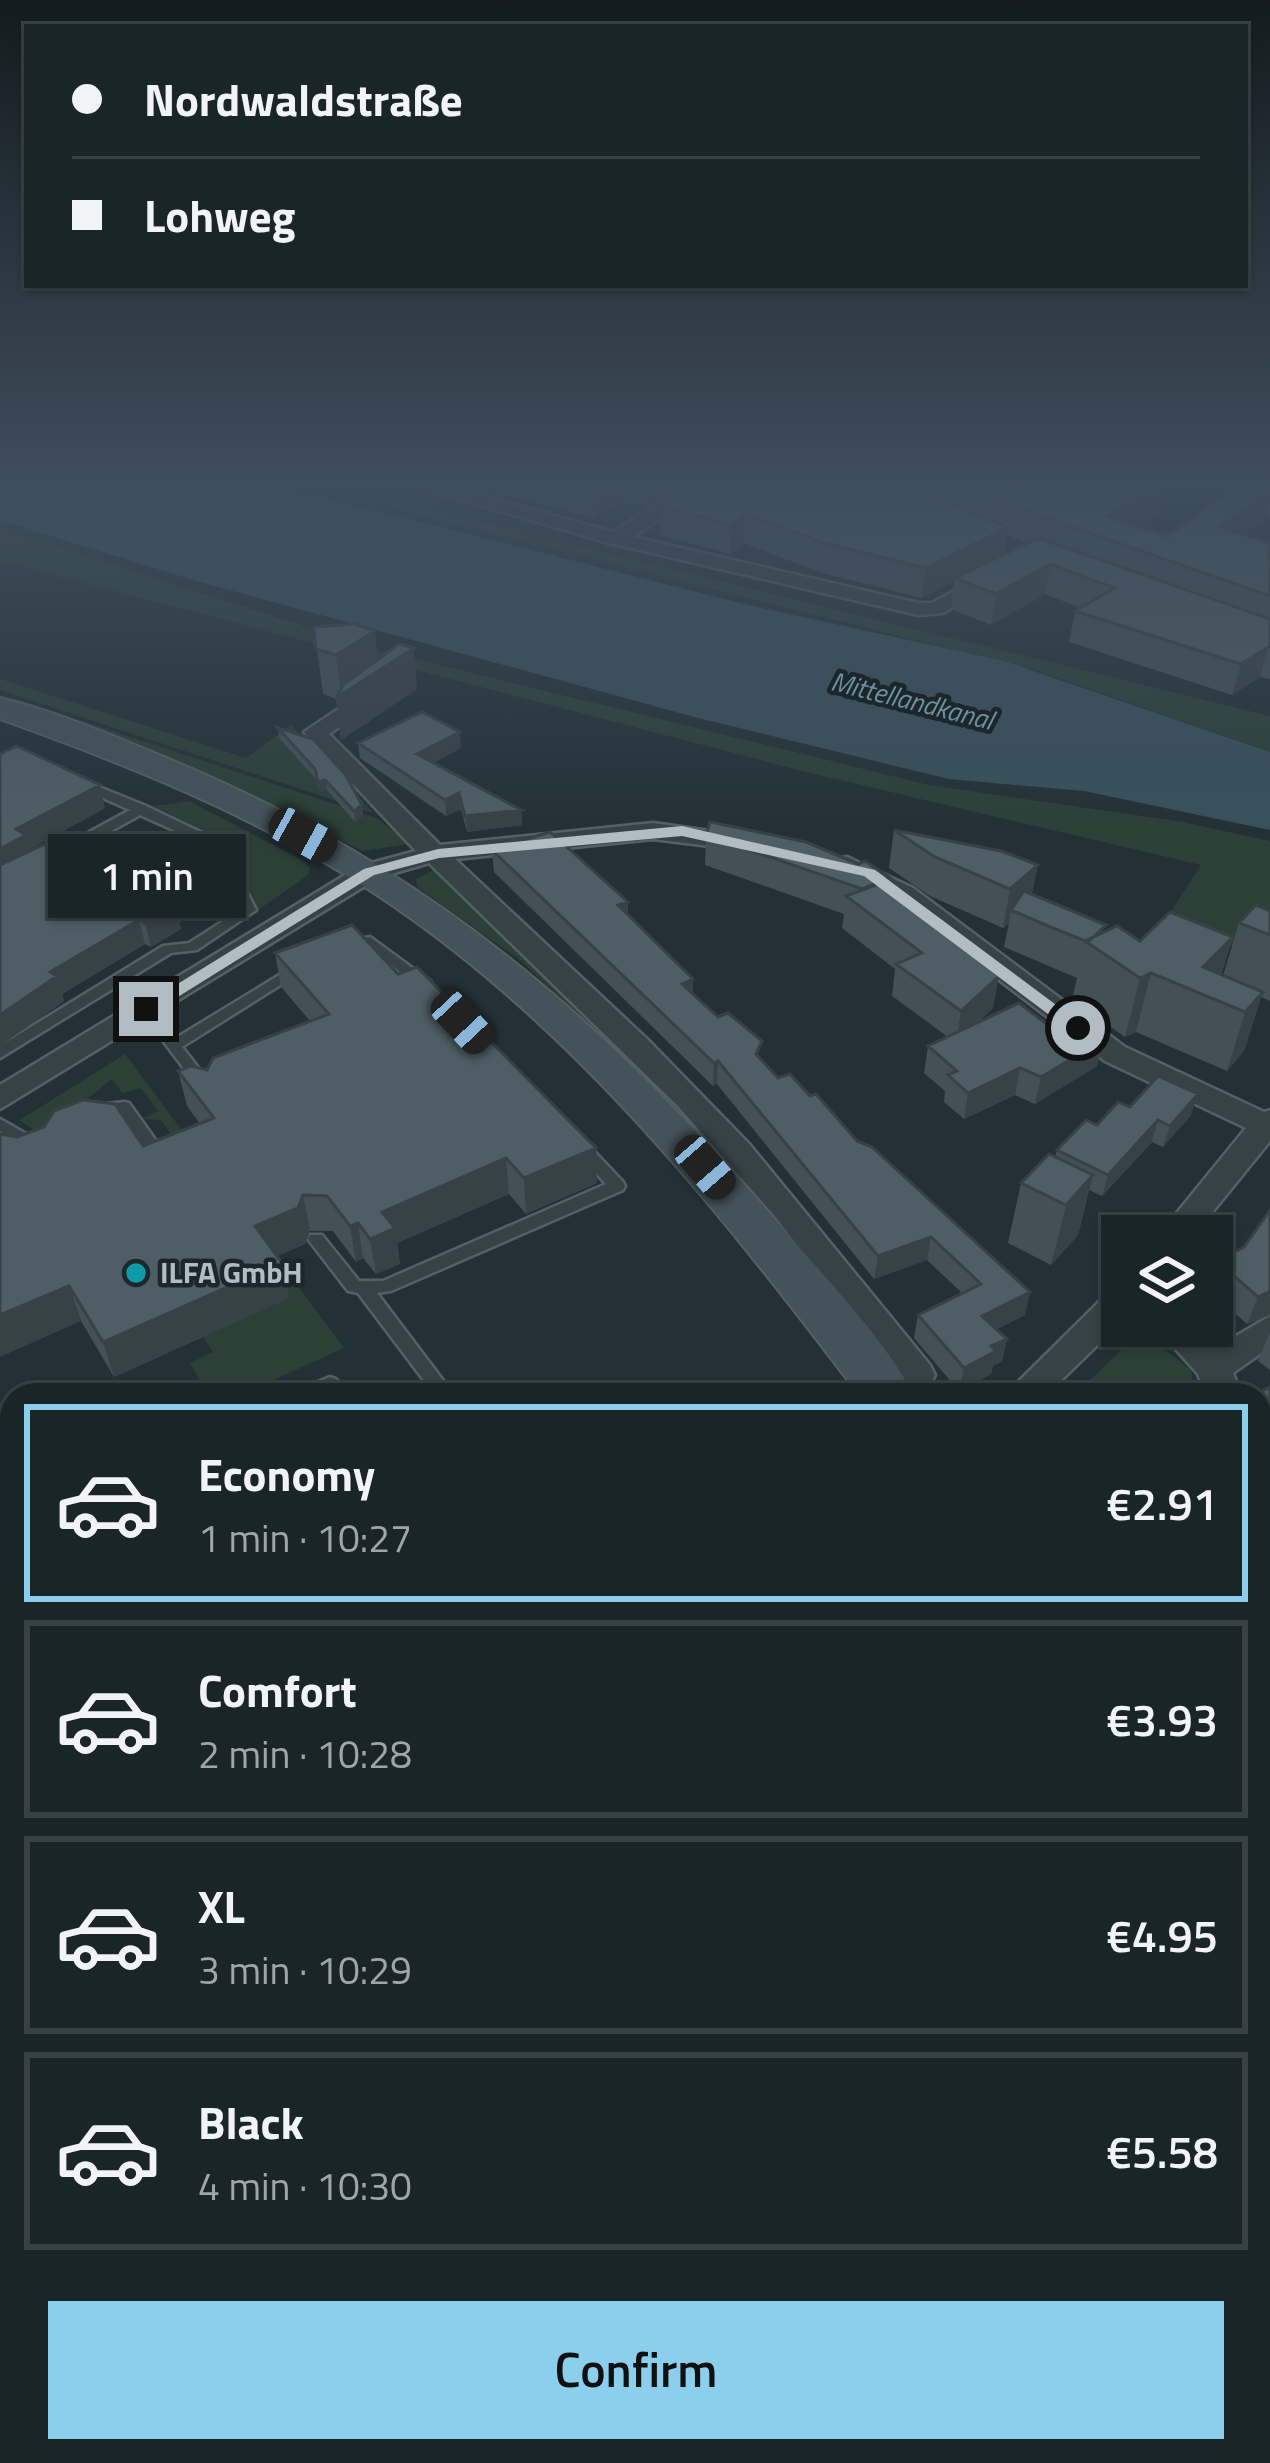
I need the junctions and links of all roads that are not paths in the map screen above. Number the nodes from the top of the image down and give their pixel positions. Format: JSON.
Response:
{"nodes":[{"id":1,"x":882,"y":600,"type":"edge"},
{"id":2,"x":946,"y":600,"type":"edge"},
{"id":3,"x":391,"y":681,"type":"edge"},
{"id":4,"x":0,"y":707,"type":"edge"},
{"id":5,"x":61,"y":775,"type":"edge"},
{"id":6,"x":142,"y":809,"type":"junction"},
{"id":7,"x":438,"y":854,"type":"junction"},
{"id":8,"x":32,"y":869,"type":"edge"},
{"id":9,"x":369,"y":872,"type":"junction"},
{"id":10,"x":192,"y":947,"type":"junction"},
{"id":11,"x":222,"y":964,"type":"junction"},
{"id":12,"x":446,"y":1005,"type":"edge"},
{"id":13,"x":146,"y":1009,"type":"junction"},
{"id":14,"x":176,"y":1044,"type":"junction"},
{"id":15,"x":0,"y":1053,"type":"edge"},
{"id":16,"x":210,"y":1097,"type":"edge"},
{"id":17,"x":0,"y":1099,"type":"edge"},
{"id":18,"x":88,"y":1118,"type":"edge"},
{"id":19,"x":1268,"y":1123,"type":"edge"},
{"id":20,"x":0,"y":1124,"type":"edge"},
{"id":21,"x":571,"y":1137,"type":"edge"},
{"id":22,"x":56,"y":1139,"type":"edge"},
{"id":23,"x":155,"y":1152,"type":"edge"},
{"id":24,"x":1192,"y":1215,"type":"edge"},
{"id":25,"x":316,"y":1239,"type":"dead end"},
{"id":26,"x":364,"y":1289,"type":"junction"},
{"id":27,"x":1101,"y":1322,"type":"edge"},
{"id":28,"x":1270,"y":1329,"type":"edge"},
{"id":29,"x":1189,"y":1347,"type":"edge"},
{"id":30,"x":1218,"y":1382,"type":"edge"},
{"id":31,"x":436,"y":1383,"type":"edge"},
{"id":32,"x":901,"y":1383,"type":"edge"},
{"id":33,"x":902,"y":1383,"type":"edge"},
{"id":34,"x":1042,"y":1383,"type":"edge"}],
"edges":[{"from":1,"to":2,"type":"street"},
{"from":3,"to":7,"type":"street"},
{"from":4,"to":9,"type":"main road"},
{"from":5,"to":6,"type":"lane"},
{"from":6,"to":8,"type":"lane"},
{"from":6,"to":10,"type":"lane"},
{"from":7,"to":9,"type":"street"},
{"from":7,"to":19,"type":"street"},
{"from":7,"to":33,"type":"street"},
{"from":9,"to":11,"type":"street"},
{"from":9,"to":32,"type":"main road"},
{"from":10,"to":11,"type":"lane"},
{"from":10,"to":15,"type":"lane"},
{"from":11,"to":13,"type":"street"},
{"from":12,"to":14,"type":"lane"},
{"from":13,"to":14,"type":"lane"},
{"from":13,"to":17,"type":"street"},
{"from":14,"to":16,"type":"lane"},
{"from":18,"to":23,"type":"lane"},
{"from":19,"to":24,"type":"street"},
{"from":20,"to":22,"type":"lane"},
{"from":21,"to":26,"type":"lane"},
{"from":25,"to":26,"type":"lane"},
{"from":26,"to":31,"type":"lane"},
{"from":27,"to":34,"type":"street"},
{"from":28,"to":30,"type":"street"},
{"from":29,"to":30,"type":"street"}]}
